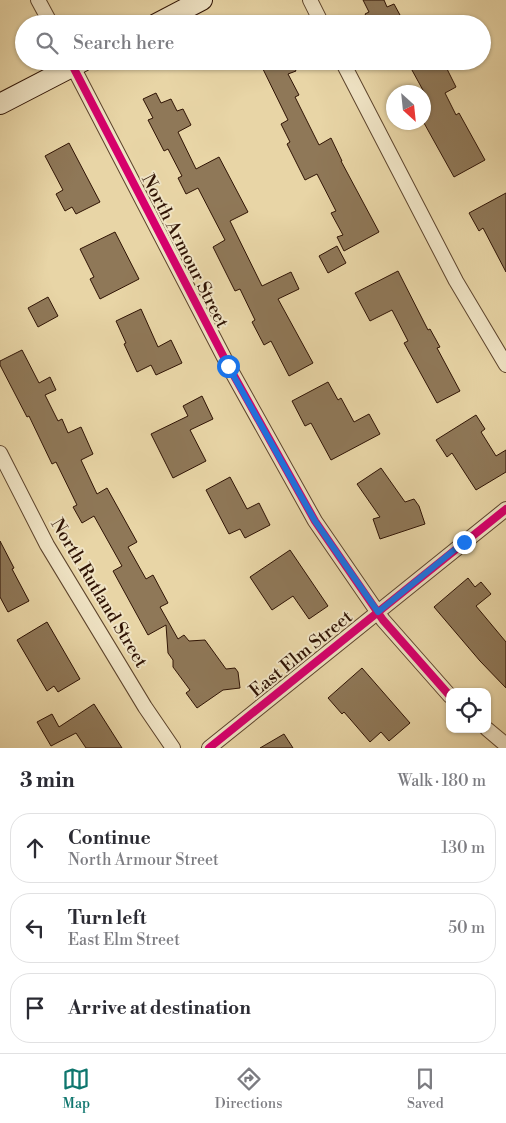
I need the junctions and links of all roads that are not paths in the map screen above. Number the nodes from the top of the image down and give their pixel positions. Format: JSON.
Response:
{"nodes":[{"id":1,"x":38,"y":0,"type":"edge"},
{"id":2,"x":202,"y":0,"type":"edge"},
{"id":3,"x":310,"y":0,"type":"edge"},
{"id":4,"x":46,"y":15,"type":"edge"},
{"id":5,"x":173,"y":15,"type":"edge"},
{"id":6,"x":318,"y":15,"type":"edge"},
{"id":7,"x":62,"y":70,"type":"edge"},
{"id":8,"x":79,"y":70,"type":"edge"},
{"id":9,"x":347,"y":70,"type":"edge"},
{"id":10,"x":0,"y":104,"type":"edge"},
{"id":11,"x":506,"y":365,"type":"edge"},
{"id":12,"x":0,"y":453,"type":"edge"},
{"id":13,"x":506,"y":509,"type":"edge"},
{"id":14,"x":378,"y":612,"type":"junction"},
{"id":15,"x":446,"y":691,"type":"edge"},
{"id":16,"x":491,"y":732,"type":"edge"},
{"id":17,"x":506,"y":744,"type":"edge"},
{"id":18,"x":173,"y":748,"type":"edge"},
{"id":19,"x":208,"y":748,"type":"edge"}],
"edges":[{"from":1,"to":4,"type":"street"},
{"from":2,"to":5,"type":"main road"},
{"from":3,"to":6,"type":"street"},
{"from":7,"to":10,"type":"main road"},
{"from":8,"to":14,"type":"street","name":"North Armour Street"},
{"from":9,"to":11,"type":"street"},
{"from":12,"to":18,"type":"street","name":"North Rutland Street"},
{"from":13,"to":14,"type":"street","name":"East Elm Street"},
{"from":14,"to":15,"type":"street","name":"North Armour Street"},
{"from":14,"to":19,"type":"street","name":"East Elm Street"},
{"from":16,"to":17,"type":"street"}]}
